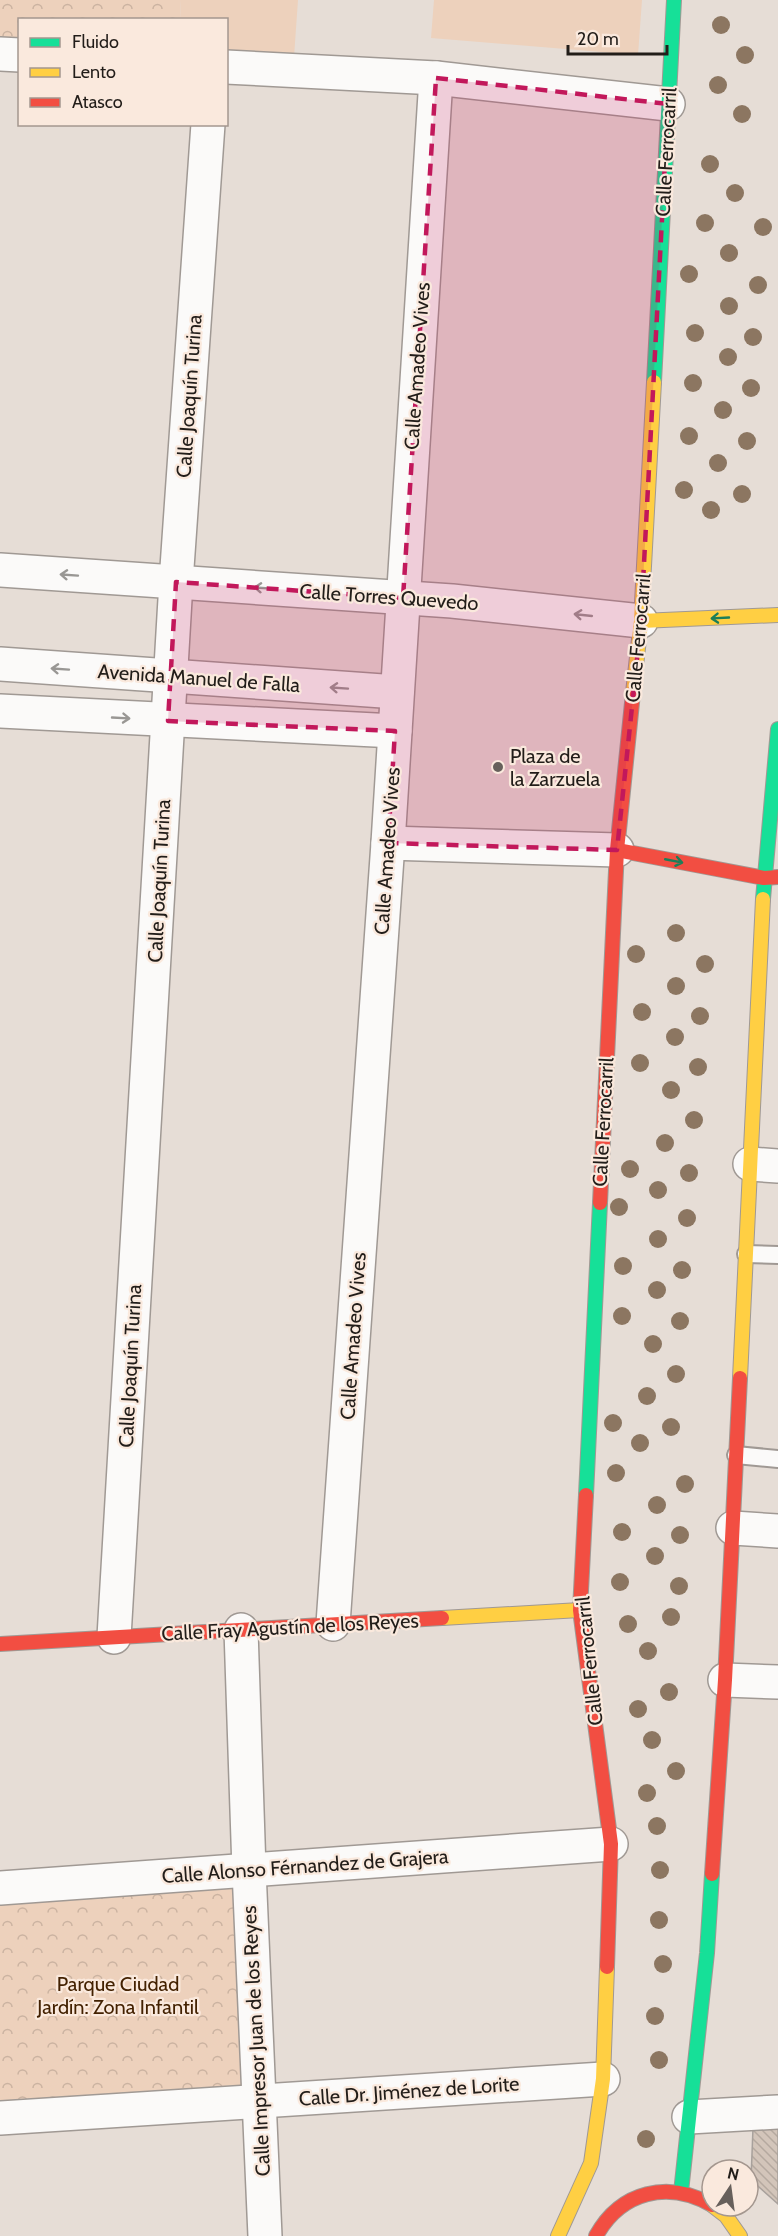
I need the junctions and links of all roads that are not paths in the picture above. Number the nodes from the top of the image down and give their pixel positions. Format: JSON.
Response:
{"nodes":[{"id":1,"x":674,"y":0,"type":"edge"},
{"id":2,"x":0,"y":54,"type":"edge"},
{"id":3,"x":18,"y":55,"type":"edge"},
{"id":4,"x":228,"y":66,"type":"edge"},
{"id":5,"x":436,"y":78,"type":"junction"},
{"id":6,"x":669,"y":104,"type":"junction"},
{"id":7,"x":208,"y":126,"type":"edge"},
{"id":8,"x":0,"y":570,"type":"edge"},
{"id":9,"x":176,"y":582,"type":"junction"},
{"id":10,"x":403,"y":597,"type":"junction"},
{"id":11,"x":778,"y":615,"type":"edge"},
{"id":12,"x":641,"y":621,"type":"junction"},
{"id":13,"x":0,"y":664,"type":"edge"},
{"id":14,"x":170,"y":677,"type":"junction"},
{"id":15,"x":397,"y":692,"type":"junction"},
{"id":16,"x":0,"y":711,"type":"edge"},
{"id":17,"x":168,"y":721,"type":"junction"},
{"id":18,"x":778,"y":729,"type":"edge"},
{"id":19,"x":395,"y":731,"type":"junction"},
{"id":20,"x":388,"y":843,"type":"junction"},
{"id":21,"x":617,"y":850,"type":"junction"},
{"id":22,"x":771,"y":878,"type":"edge"},
{"id":23,"x":764,"y":1165,"type":"edge"},
{"id":24,"x":746,"y":1254,"type":"junction"},
{"id":25,"x":778,"y":1255,"type":"edge"},
{"id":26,"x":736,"y":1455,"type":"junction"},
{"id":27,"x":778,"y":1459,"type":"edge"},
{"id":28,"x":733,"y":1528,"type":"junction"},
{"id":29,"x":778,"y":1531,"type":"edge"},
{"id":30,"x":580,"y":1610,"type":"junction"},
{"id":31,"x":333,"y":1624,"type":"junction"},
{"id":32,"x":241,"y":1630,"type":"junction"},
{"id":33,"x":114,"y":1637,"type":"junction"},
{"id":34,"x":0,"y":1644,"type":"edge"},
{"id":35,"x":725,"y":1680,"type":"junction"},
{"id":36,"x":778,"y":1682,"type":"edge"},
{"id":37,"x":611,"y":1844,"type":"junction"},
{"id":38,"x":249,"y":1870,"type":"junction"},
{"id":39,"x":0,"y":1888,"type":"edge"},
{"id":40,"x":603,"y":2079,"type":"junction"},
{"id":41,"x":259,"y":2101,"type":"junction"},
{"id":42,"x":778,"y":2112,"type":"edge"},
{"id":43,"x":689,"y":2116,"type":"junction"},
{"id":44,"x":0,"y":2118,"type":"edge"},
{"id":45,"x":681,"y":2192,"type":"junction"},
{"id":46,"x":700,"y":2198,"type":"edge"},
{"id":47,"x":727,"y":2218,"type":"edge"},
{"id":48,"x":265,"y":2236,"type":"edge"},
{"id":49,"x":558,"y":2236,"type":"edge"},
{"id":50,"x":597,"y":2236,"type":"edge"},
{"id":51,"x":740,"y":2236,"type":"edge"}],
"edges":[{"from":1,"to":6,"type":"street","name":"Calle Ferrocarril"},
{"from":2,"to":3,"type":"street"},
{"from":4,"to":5,"type":"street"},
{"from":5,"to":6,"type":"street"},
{"from":5,"to":10,"type":"street","name":"Calle Amadeo Vives"},
{"from":6,"to":12,"type":"street","name":"Calle Ferrocarril"},
{"from":7,"to":9,"type":"street","name":"Calle Joaquín Turina"},
{"from":9,"to":8,"type":"street","name":"Calle Torres Quevedo","one_way":true},
{"from":10,"to":9,"type":"street","name":"Calle Torres Quevedo","one_way":true},
{"from":9,"to":14,"type":"street","name":"Calle Joaquín Turina"},
{"from":12,"to":10,"type":"street","name":"Calle Torres Quevedo","one_way":true},
{"from":10,"to":15,"type":"street","name":"Calle Amadeo Vives"},
{"from":11,"to":12,"type":"street","name":"Calle Torres Quevedo","one_way":true},
{"from":12,"to":21,"type":"street","name":"Calle Ferrocarril"},
{"from":14,"to":13,"type":"street","name":"Avenida Manuel de Falla","one_way":true},
{"from":15,"to":14,"type":"street","name":"Avenida Manuel de Falla","one_way":true},
{"from":14,"to":17,"type":"street","name":"Calle Joaquín Turina"},
{"from":15,"to":19,"type":"street","name":"Calle Amadeo Vives"},
{"from":16,"to":17,"type":"street","one_way":true},
{"from":17,"to":19,"type":"street"},
{"from":17,"to":33,"type":"street","name":"Calle Joaquín Turina"},
{"from":18,"to":22,"type":"street"},
{"from":19,"to":20,"type":"street","name":"Calle Amadeo Vives"},
{"from":20,"to":21,"type":"street"},
{"from":20,"to":31,"type":"street","name":"Calle Amadeo Vives"},
{"from":21,"to":22,"type":"street","one_way":true},
{"from":21,"to":30,"type":"street","name":"Calle Ferrocarril"},
{"from":22,"to":23,"type":"street"},
{"from":23,"to":24,"type":"street"},
{"from":24,"to":25,"type":"lane"},
{"from":24,"to":26,"type":"street"},
{"from":26,"to":27,"type":"lane"},
{"from":26,"to":28,"type":"street"},
{"from":28,"to":29,"type":"street"},
{"from":28,"to":35,"type":"street"},
{"from":30,"to":31,"type":"street","name":"Calle Fray Agustín de los Reyes"},
{"from":30,"to":37,"type":"street","name":"Calle Ferrocarril"},
{"from":31,"to":32,"type":"street","name":"Calle Fray Agustín de los Reyes"},
{"from":32,"to":33,"type":"street","name":"Calle Fray Agustín de los Reyes"},
{"from":32,"to":38,"type":"street","name":"Calle Impresor Juan de los Reyes"},
{"from":33,"to":34,"type":"street","name":"Calle Fray Agustín de los Reyes"},
{"from":35,"to":36,"type":"street"},
{"from":35,"to":43,"type":"street"},
{"from":37,"to":38,"type":"street","name":"Calle Alonso Férnandez de Grajera"},
{"from":37,"to":40,"type":"street","name":"Calle Ferrocarril"},
{"from":38,"to":39,"type":"street","name":"Calle Alonso Férnandez de Grajera"},
{"from":38,"to":41,"type":"street","name":"Calle Impresor Juan de los Reyes"},
{"from":40,"to":41,"type":"street","name":"Calle Dr. Jiménez de Lorite"},
{"from":40,"to":49,"type":"street","name":"Calle Ferrocarril"},
{"from":41,"to":44,"type":"street","name":"Calle Dr. Jiménez de Lorite"},
{"from":41,"to":48,"type":"street","name":"Calle Impresor Juan de los Reyes"},
{"from":42,"to":43,"type":"street"},
{"from":43,"to":45,"type":"street"},
{"from":45,"to":46,"type":"street"},
{"from":45,"to":50,"type":"street"},
{"from":47,"to":51,"type":"street"}]}
